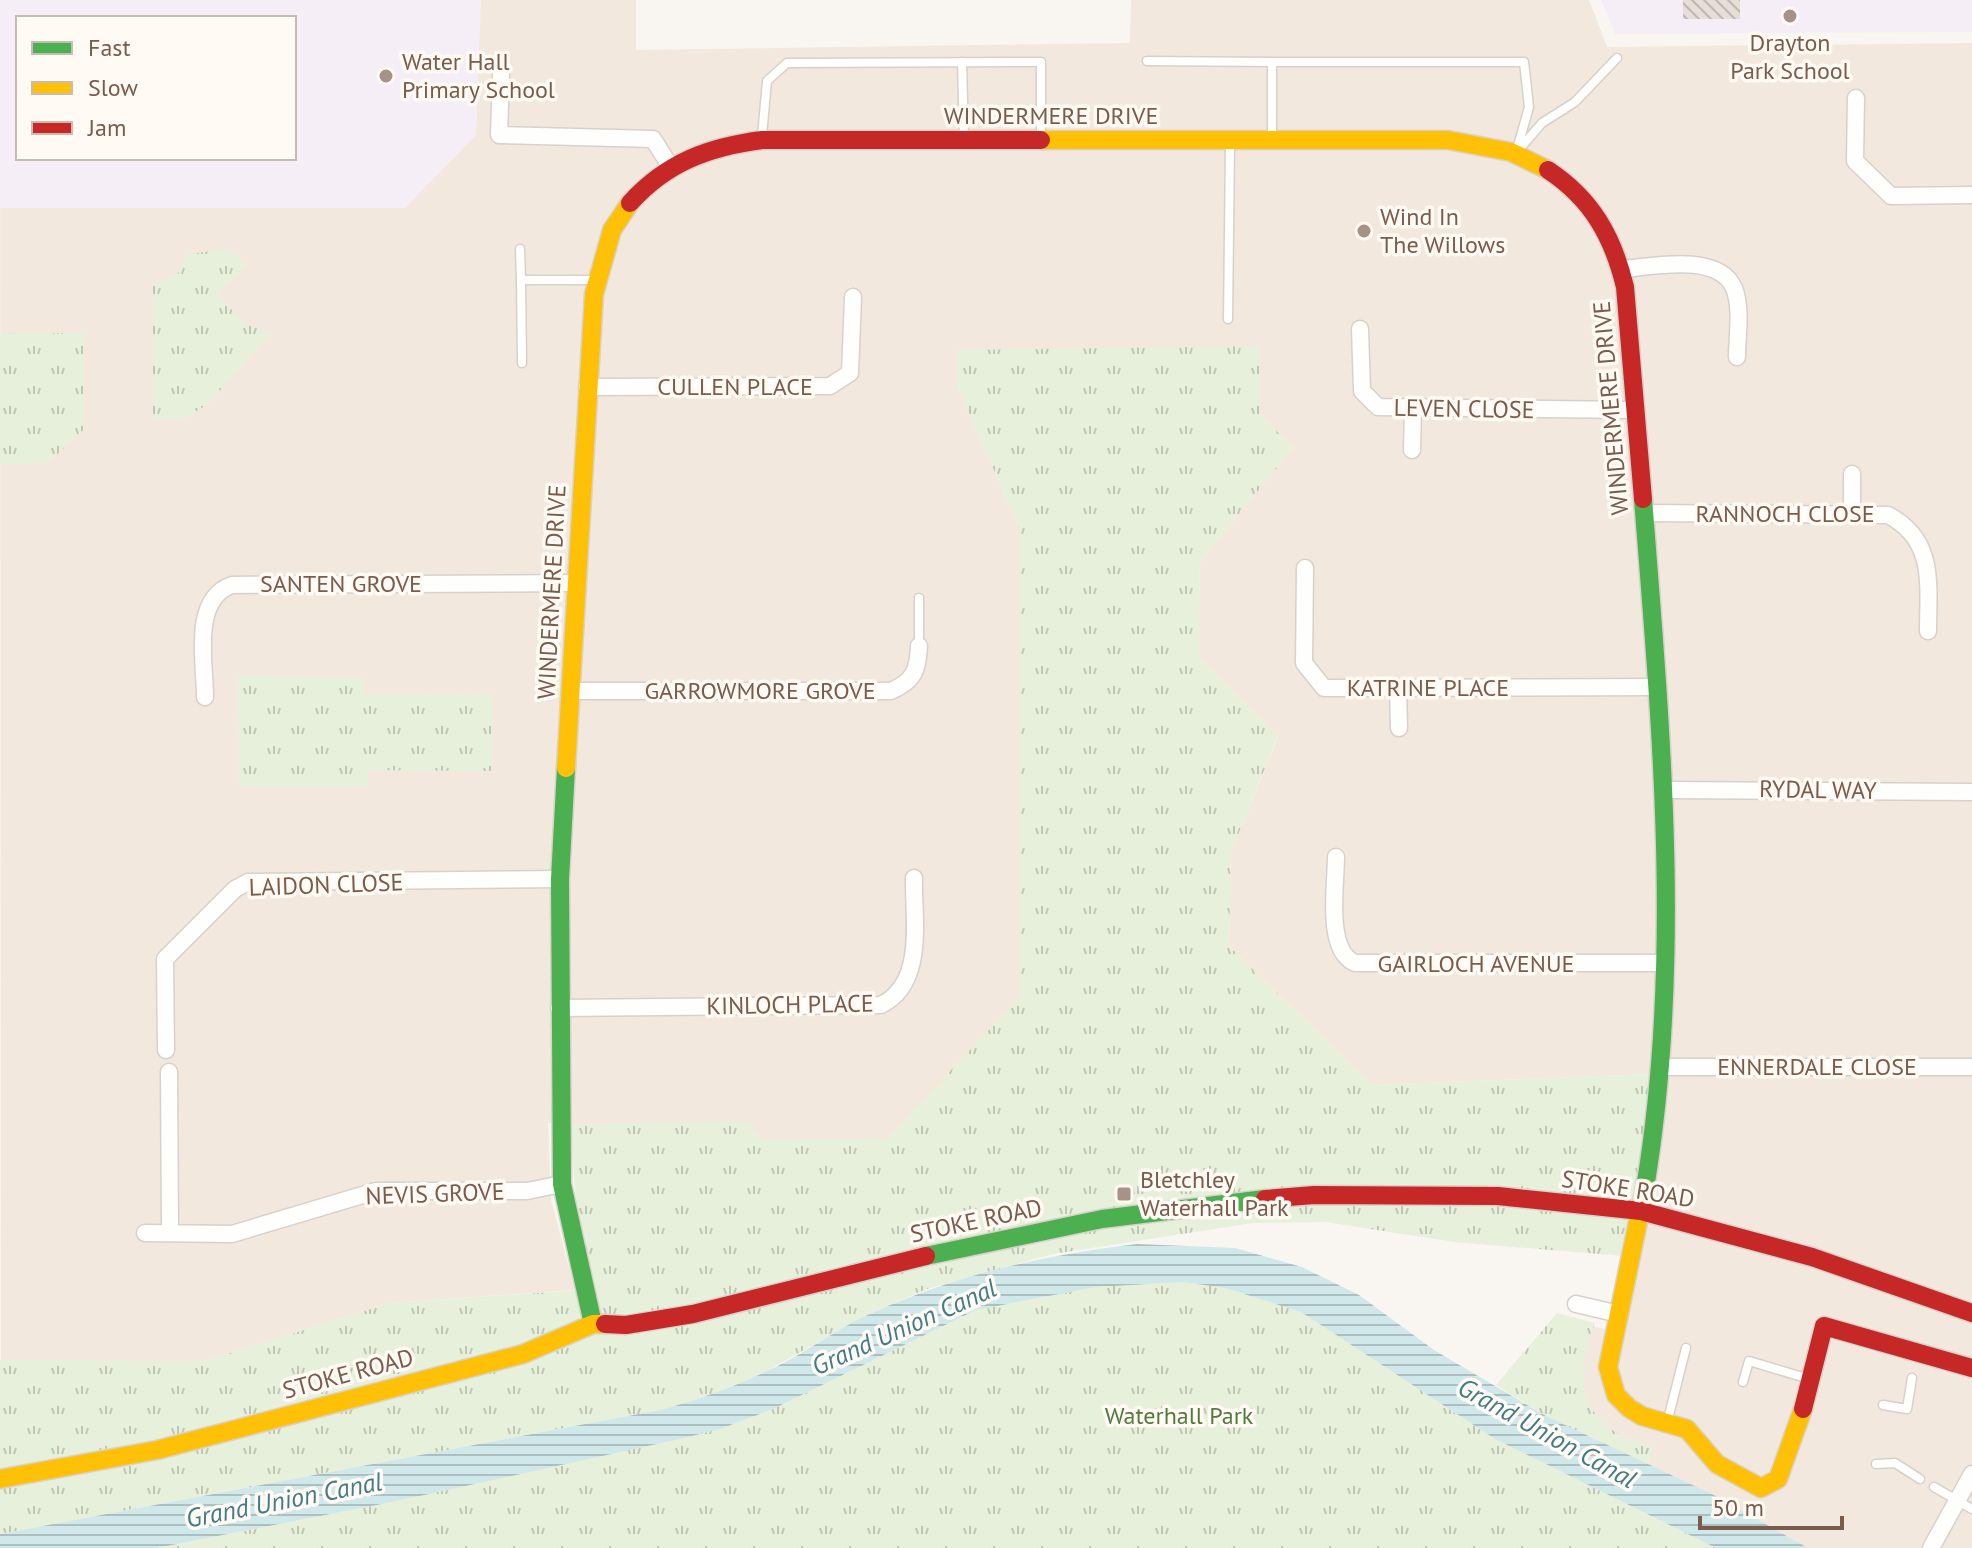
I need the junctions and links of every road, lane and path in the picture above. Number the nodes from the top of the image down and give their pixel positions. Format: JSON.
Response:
{"nodes":[{"id":1,"x":1617,"y":58,"type":"dead end"},
{"id":2,"x":1147,"y":61,"type":"dead end"},
{"id":3,"x":962,"y":62,"type":"junction"},
{"id":4,"x":1272,"y":62,"type":"junction"},
{"id":5,"x":501,"y":74,"type":"dead end"},
{"id":6,"x":1856,"y":98,"type":"dead end"},
{"id":7,"x":762,"y":140,"type":"junction"},
{"id":8,"x":1041,"y":140,"type":"junction"},
{"id":9,"x":1230,"y":140,"type":"junction"},
{"id":10,"x":1272,"y":140,"type":"junction"},
{"id":11,"x":964,"y":141,"type":"junction"},
{"id":12,"x":1516,"y":153,"type":"junction"},
{"id":13,"x":670,"y":166,"type":"junction"},
{"id":14,"x":1972,"y":195,"type":"edge"},
{"id":15,"x":520,"y":249,"type":"dead end"},
{"id":16,"x":1622,"y":269,"type":"junction"},
{"id":17,"x":521,"y":280,"type":"junction"},
{"id":18,"x":596,"y":280,"type":"junction"},
{"id":19,"x":853,"y":297,"type":"dead end"},
{"id":20,"x":1228,"y":319,"type":"dead end"},
{"id":21,"x":1360,"y":329,"type":"dead end"},
{"id":22,"x":1737,"y":357,"type":"dead end"},
{"id":23,"x":522,"y":363,"type":"dead end"},
{"id":24,"x":587,"y":387,"type":"junction"},
{"id":25,"x":1413,"y":408,"type":"junction"},
{"id":26,"x":1636,"y":410,"type":"junction"},
{"id":27,"x":1412,"y":450,"type":"dead end"},
{"id":28,"x":1852,"y":474,"type":"dead end"},
{"id":29,"x":1852,"y":512,"type":"junction"},
{"id":30,"x":1645,"y":513,"type":"junction"},
{"id":31,"x":1305,"y":568,"type":"dead end"},
{"id":32,"x":576,"y":583,"type":"junction"},
{"id":33,"x":919,"y":598,"type":"dead end"},
{"id":34,"x":1928,"y":631,"type":"dead end"},
{"id":35,"x":919,"y":646,"type":"joint"},
{"id":36,"x":1658,"y":687,"type":"junction"},
{"id":37,"x":1398,"y":688,"type":"junction"},
{"id":38,"x":571,"y":691,"type":"junction"},
{"id":39,"x":205,"y":697,"type":"dead end"},
{"id":40,"x":1399,"y":728,"type":"dead end"},
{"id":41,"x":1665,"y":790,"type":"junction"},
{"id":42,"x":1972,"y":792,"type":"edge"},
{"id":43,"x":1336,"y":857,"type":"dead end"},
{"id":44,"x":914,"y":878,"type":"dead end"},
{"id":45,"x":560,"y":879,"type":"junction"},
{"id":46,"x":1664,"y":963,"type":"junction"},
{"id":47,"x":559,"y":1008,"type":"junction"},
{"id":48,"x":166,"y":1050,"type":"dead end"},
{"id":49,"x":1662,"y":1067,"type":"junction"},
{"id":50,"x":1972,"y":1067,"type":"edge"},
{"id":51,"x":169,"y":1072,"type":"dead end"},
{"id":52,"x":562,"y":1184,"type":"junction"},
{"id":53,"x":1641,"y":1211,"type":"junction"},
{"id":54,"x":145,"y":1233,"type":"dead end"},
{"id":55,"x":170,"y":1233,"type":"junction"},
{"id":56,"x":1576,"y":1304,"type":"dead end"},
{"id":57,"x":1972,"y":1313,"type":"edge"},
{"id":58,"x":1619,"y":1314,"type":"junction"},
{"id":59,"x":593,"y":1324,"type":"junction"},
{"id":60,"x":1686,"y":1348,"type":"dead end"},
{"id":61,"x":1972,"y":1368,"type":"edge"},
{"id":62,"x":1912,"y":1378,"type":"dead end"},
{"id":63,"x":1811,"y":1380,"type":"junction"},
{"id":64,"x":1743,"y":1382,"type":"dead end"},
{"id":65,"x":1883,"y":1405,"type":"dead end"},
{"id":66,"x":1667,"y":1423,"type":"junction"},
{"id":67,"x":1876,"y":1464,"type":"dead end"},
{"id":68,"x":1972,"y":1474,"type":"edge"},
{"id":69,"x":0,"y":1479,"type":"edge"},
{"id":70,"x":1920,"y":1479,"type":"dead end"},
{"id":71,"x":1934,"y":1487,"type":"dead end"},
{"id":72,"x":1965,"y":1505,"type":"edge"},
{"id":73,"x":1931,"y":1548,"type":"edge"}],
"edges":[{"from":1,"to":12,"type":"lane"},
{"from":2,"to":4,"type":"lane"},
{"from":3,"to":7,"type":"lane"},
{"from":3,"to":8,"type":"lane"},
{"from":3,"to":11,"type":"lane"},
{"from":4,"to":10,"type":"lane"},
{"from":4,"to":12,"type":"lane"},
{"from":5,"to":13,"type":"street"},
{"from":6,"to":14,"type":"street"},
{"from":7,"to":11,"type":"street","name":"WINDERMERE DRIVE"},
{"from":7,"to":13,"type":"street","name":"WINDERMERE DRIVE"},
{"from":8,"to":9,"type":"street","name":"WINDERMERE DRIVE"},
{"from":8,"to":11,"type":"street","name":"WINDERMERE DRIVE"},
{"from":9,"to":10,"type":"street","name":"WINDERMERE DRIVE"},
{"from":9,"to":20,"type":"lane"},
{"from":10,"to":12,"type":"street","name":"WINDERMERE DRIVE"},
{"from":12,"to":16,"type":"street","name":"WINDERMERE DRIVE"},
{"from":13,"to":18,"type":"street","name":"WINDERMERE DRIVE"},
{"from":15,"to":17,"type":"lane"},
{"from":16,"to":22,"type":"street"},
{"from":16,"to":26,"type":"street","name":"WINDERMERE DRIVE"},
{"from":17,"to":18,"type":"lane"},
{"from":17,"to":23,"type":"lane"},
{"from":18,"to":24,"type":"street","name":"WINDERMERE DRIVE"},
{"from":19,"to":24,"type":"street","name":"CULLEN PLACE"},
{"from":21,"to":25,"type":"street","name":"LEVEN CLOSE"},
{"from":24,"to":32,"type":"street","name":"WINDERMERE DRIVE"},
{"from":25,"to":26,"type":"street","name":"LEVEN CLOSE"},
{"from":25,"to":27,"type":"street"},
{"from":26,"to":30,"type":"street","name":"WINDERMERE DRIVE"},
{"from":28,"to":29,"type":"street"},
{"from":29,"to":30,"type":"street","name":"RANNOCH CLOSE"},
{"from":29,"to":34,"type":"street","name":"RANNOCH CLOSE"},
{"from":30,"to":36,"type":"street","name":"WINDERMERE DRIVE"},
{"from":31,"to":37,"type":"street","name":"KATRINE PLACE"},
{"from":32,"to":38,"type":"street","name":"WINDERMERE DRIVE"},
{"from":32,"to":39,"type":"street","name":"SANTEN GROVE"},
{"from":33,"to":35,"type":"lane"},
{"from":35,"to":38,"type":"street","name":"GARROWMORE GROVE"},
{"from":36,"to":37,"type":"street","name":"KATRINE PLACE"},
{"from":36,"to":41,"type":"street","name":"WINDERMERE DRIVE"},
{"from":37,"to":40,"type":"street"},
{"from":38,"to":45,"type":"street","name":"WINDERMERE DRIVE"},
{"from":41,"to":42,"type":"street","name":"RYDAL WAY"},
{"from":41,"to":46,"type":"street","name":"WINDERMERE DRIVE"},
{"from":43,"to":46,"type":"street","name":"GAIRLOCH AVENUE"},
{"from":44,"to":47,"type":"street","name":"KINLOCH PLACE"},
{"from":45,"to":47,"type":"street","name":"WINDERMERE DRIVE"},
{"from":45,"to":48,"type":"street","name":"LAIDON CLOSE"},
{"from":46,"to":49,"type":"street","name":"WINDERMERE DRIVE"},
{"from":47,"to":52,"type":"street","name":"WINDERMERE DRIVE"},
{"from":49,"to":50,"type":"street","name":"ENNERDALE CLOSE"},
{"from":49,"to":53,"type":"street","name":"WINDERMERE DRIVE"},
{"from":51,"to":55,"type":"street"},
{"from":52,"to":55,"type":"street","name":"NEVIS GROVE"},
{"from":52,"to":59,"type":"street","name":"WINDERMERE DRIVE"},
{"from":53,"to":57,"type":"street","name":"STOKE ROAD"},
{"from":53,"to":58,"type":"street","name":"WINDERMERE DRIVE"},
{"from":53,"to":59,"type":"street","name":"STOKE ROAD"},
{"from":54,"to":55,"type":"street","name":"NEVIS GROVE"},
{"from":56,"to":58,"type":"street"},
{"from":58,"to":66,"type":"street","name":"WINDERMERE DRIVE"},
{"from":59,"to":69,"type":"street","name":"STOKE ROAD"},
{"from":60,"to":66,"type":"lane"},
{"from":61,"to":63,"type":"street"},
{"from":62,"to":65,"type":"lane"},
{"from":63,"to":64,"type":"lane"},
{"from":63,"to":66,"type":"street","name":"WINDERMERE DRIVE"},
{"from":67,"to":70,"type":"lane"},
{"from":68,"to":72,"type":"street"},
{"from":71,"to":72,"type":"lane"},
{"from":72,"to":73,"type":"street"}]}
